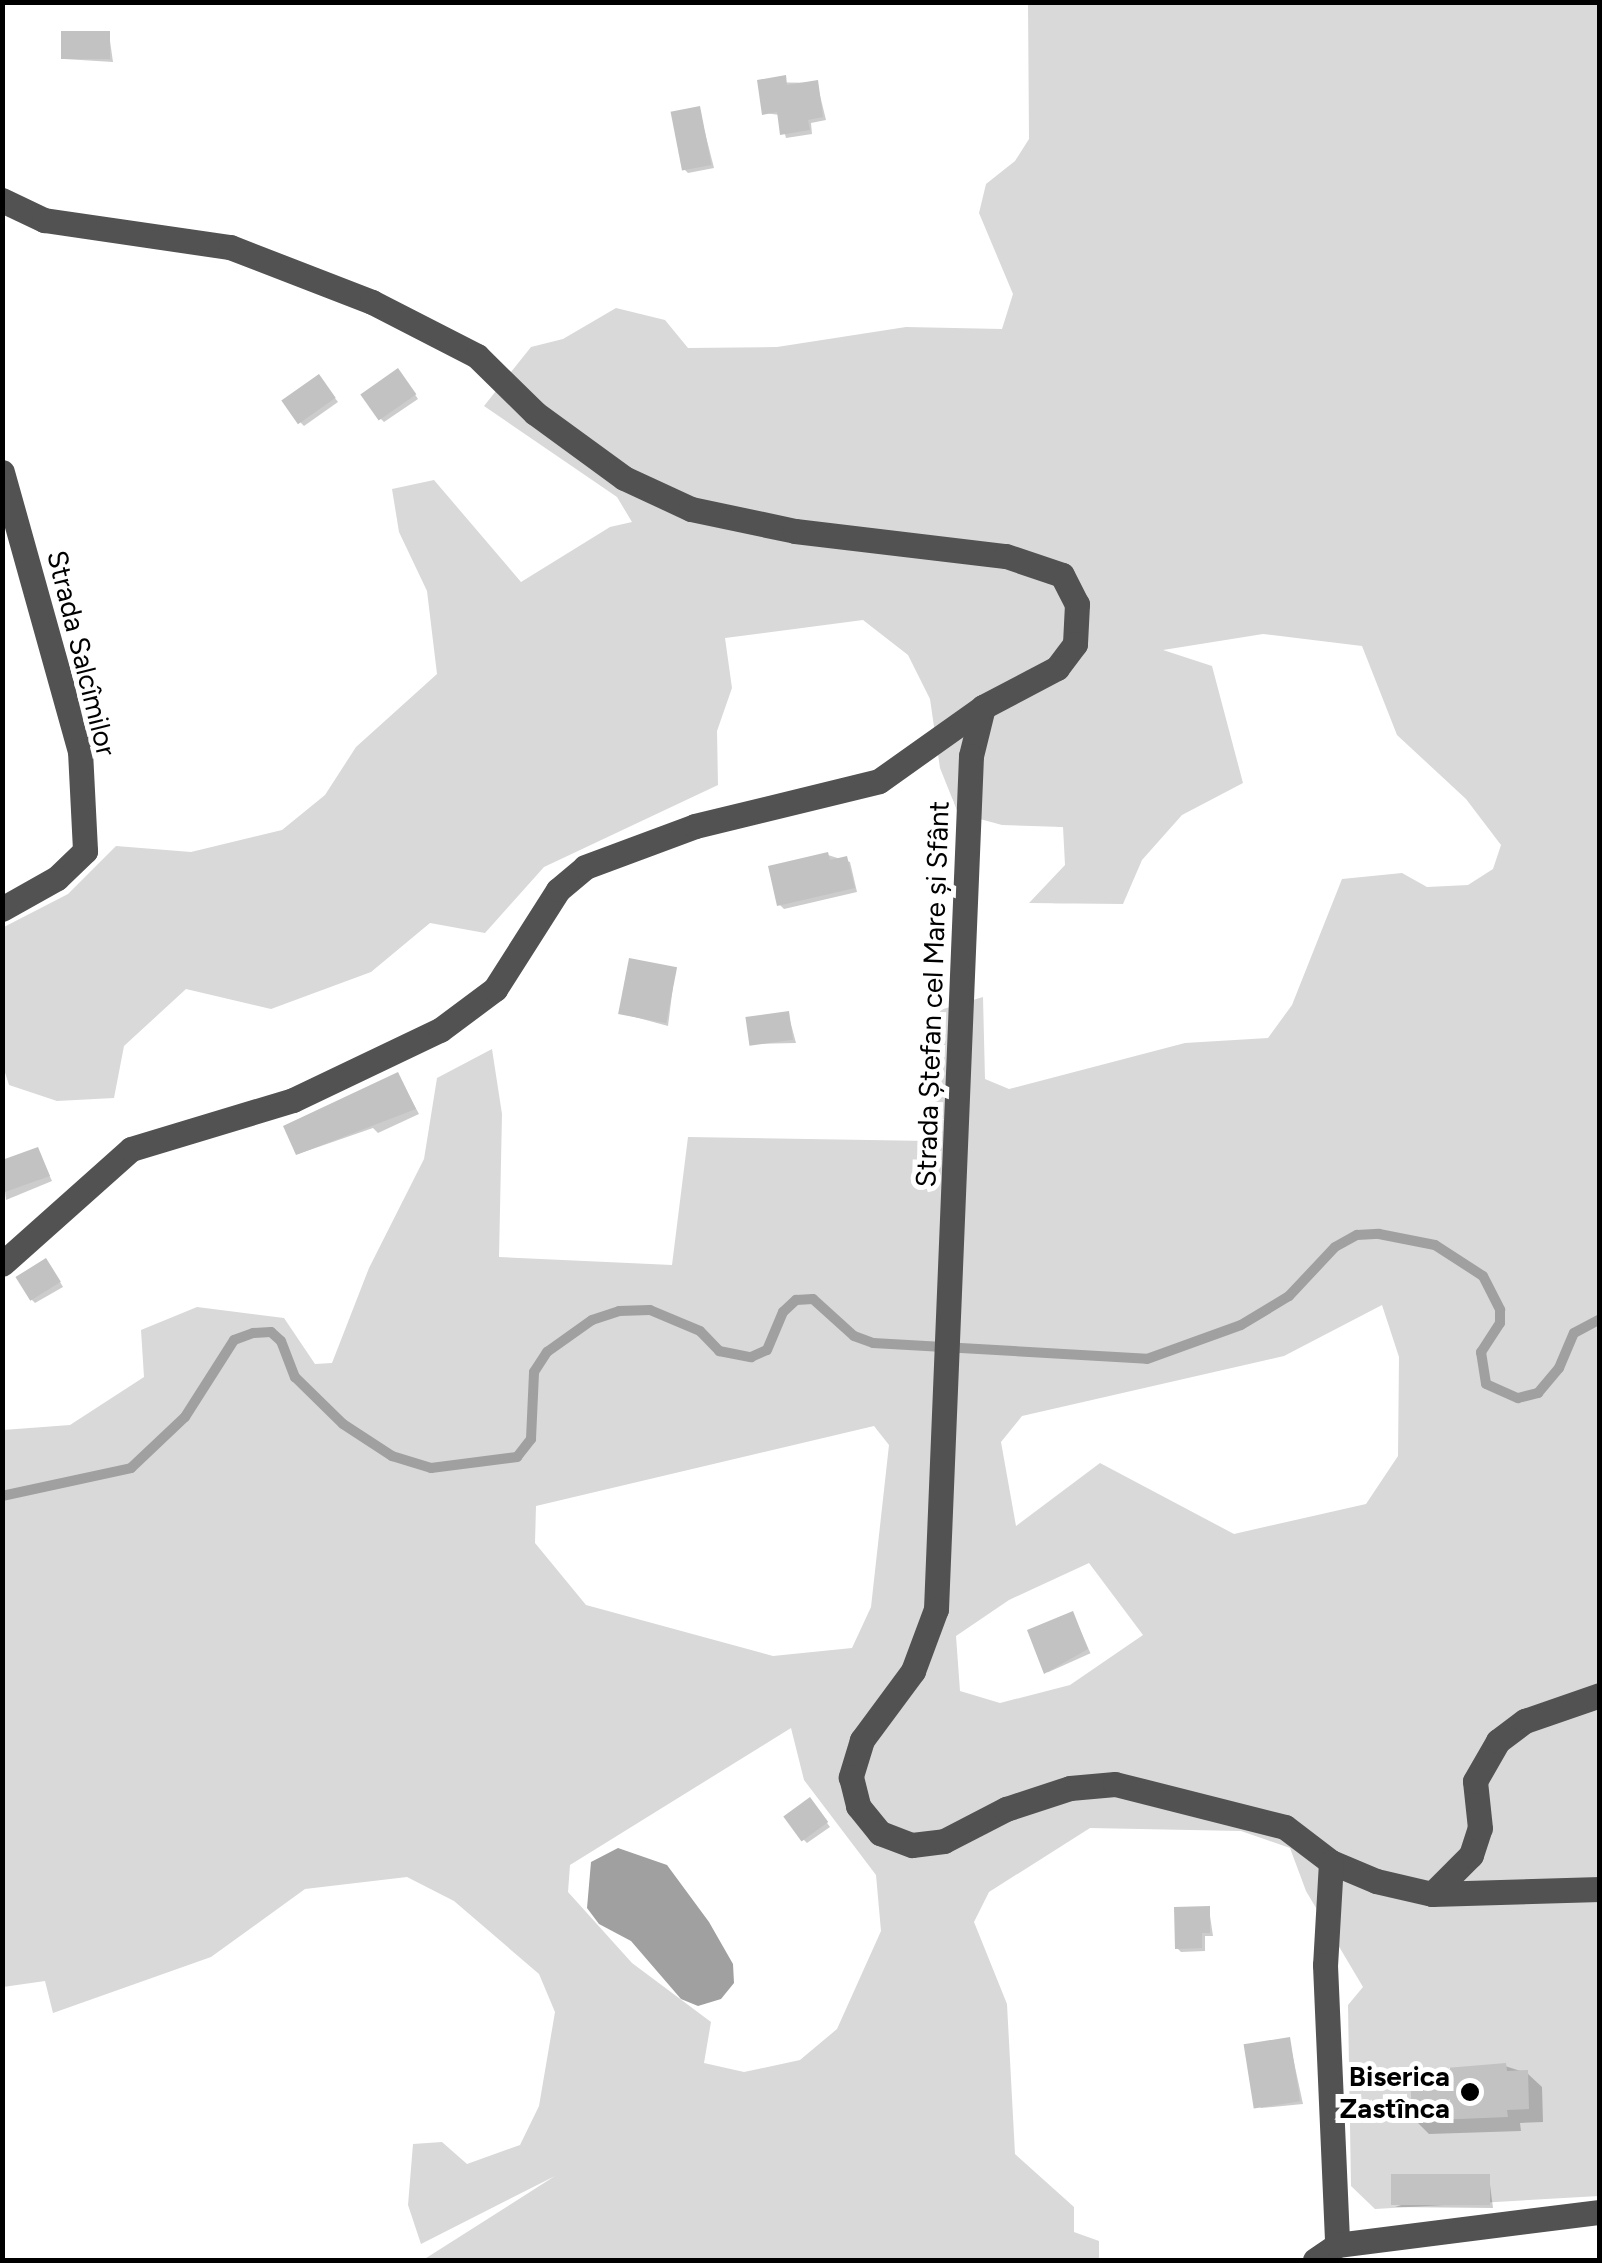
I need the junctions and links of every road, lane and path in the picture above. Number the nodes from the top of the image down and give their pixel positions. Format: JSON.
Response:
{"nodes":[{"id":1,"x":3,"y":204,"type":"edge"},
{"id":2,"x":2,"y":472,"type":"edge"},
{"id":3,"x":983,"y":708,"type":"junction"},
{"id":4,"x":2,"y":908,"type":"edge"},
{"id":5,"x":2,"y":1264,"type":"edge"},
{"id":6,"x":1600,"y":1694,"type":"edge"},
{"id":7,"x":1331,"y":1862,"type":"junction"},
{"id":8,"x":1600,"y":1889,"type":"edge"},
{"id":9,"x":1432,"y":1894,"type":"junction"},
{"id":10,"x":1600,"y":2212,"type":"edge"},
{"id":11,"x":1337,"y":2245,"type":"junction"},
{"id":12,"x":1315,"y":2260,"type":"edge"}],
"edges":[{"from":1,"to":3,"type":"street"},
{"from":2,"to":4,"type":"street","name":"Strada Salcîmilor"},
{"from":3,"to":5,"type":"street"},
{"from":3,"to":7,"type":"street","name":"Strada Ștefan cel Mare și Sfânt"},
{"from":6,"to":9,"type":"street"},
{"from":7,"to":9,"type":"street","name":"Strada Ștefan cel Mare și Sfânt"},
{"from":7,"to":11,"type":"street"},
{"from":8,"to":9,"type":"street","name":"Strada Ștefan cel Mare și Sfânt"},
{"from":10,"to":11,"type":"street"},
{"from":11,"to":12,"type":"street"}]}
